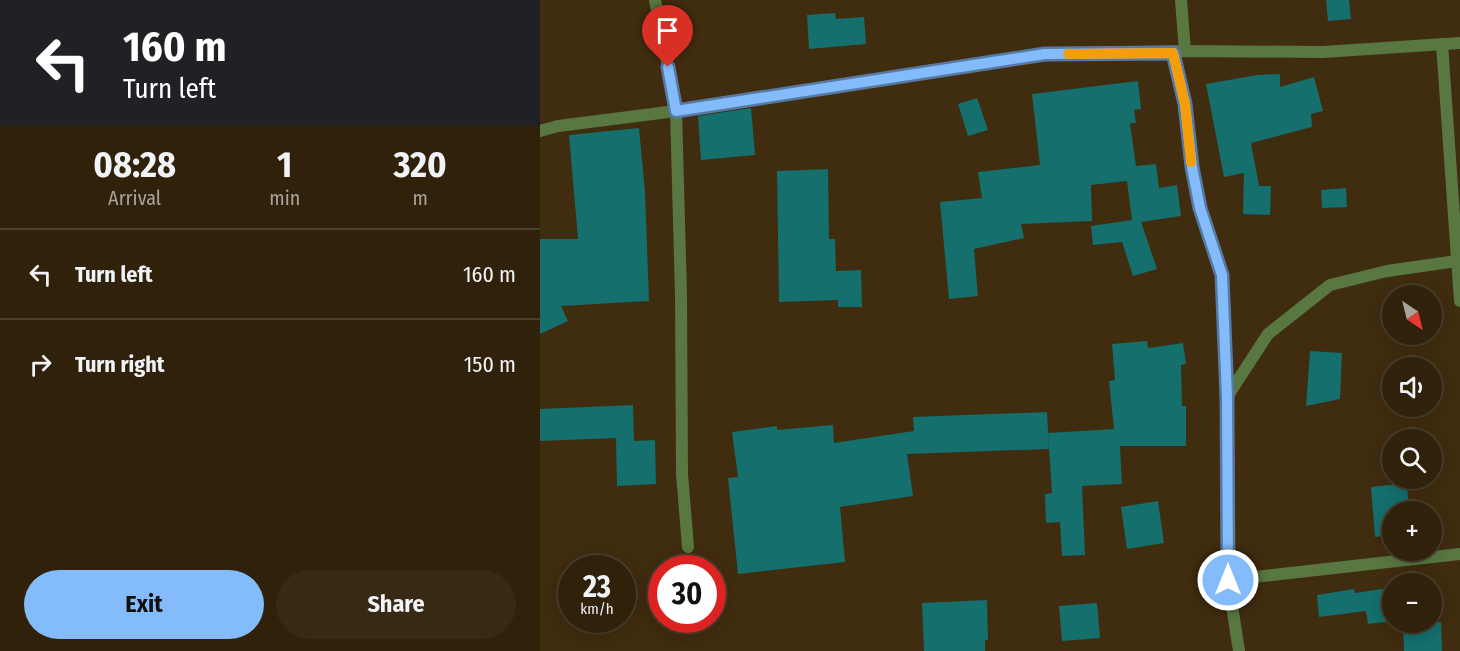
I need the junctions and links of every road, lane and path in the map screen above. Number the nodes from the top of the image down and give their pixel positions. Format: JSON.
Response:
{"nodes":[{"id":1,"x":655,"y":0,"type":"edge"},
{"id":2,"x":1181,"y":0,"type":"edge"},
{"id":3,"x":1460,"y":43,"type":"edge"},
{"id":4,"x":1442,"y":44,"type":"junction"},
{"id":5,"x":1179,"y":52,"type":"junction"},
{"id":6,"x":676,"y":111,"type":"junction"},
{"id":7,"x":540,"y":130,"type":"edge"},
{"id":8,"x":1457,"y":261,"type":"junction"},
{"id":9,"x":1460,"y":302,"type":"edge"},
{"id":10,"x":1227,"y":397,"type":"junction"},
{"id":11,"x":688,"y":548,"type":"dead end"},
{"id":12,"x":1460,"y":554,"type":"edge"},
{"id":13,"x":1228,"y":580,"type":"junction"},
{"id":14,"x":1239,"y":651,"type":"edge"}],
"edges":[{"from":1,"to":6,"type":"street"},
{"from":2,"to":5,"type":"street"},
{"from":3,"to":4,"type":"street"},
{"from":4,"to":5,"type":"street"},
{"from":4,"to":8,"type":"street"},
{"from":5,"to":6,"type":"street"},
{"from":5,"to":10,"type":"street"},
{"from":6,"to":7,"type":"street"},
{"from":6,"to":11,"type":"street"},
{"from":8,"to":9,"type":"street"},
{"from":8,"to":10,"type":"street"},
{"from":10,"to":13,"type":"street"},
{"from":12,"to":13,"type":"street"},
{"from":13,"to":14,"type":"street"}]}
